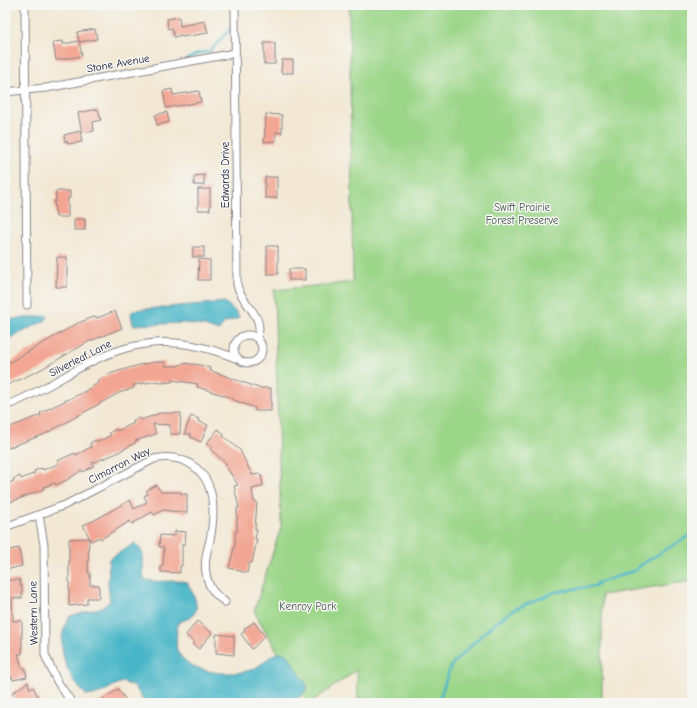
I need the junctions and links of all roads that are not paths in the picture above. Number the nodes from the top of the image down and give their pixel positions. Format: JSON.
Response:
{"nodes":[{"id":1,"x":25,"y":5,"type":"edge"},
{"id":2,"x":235,"y":5,"type":"edge"},
{"id":3,"x":235,"y":53,"type":"junction"},
{"id":4,"x":25,"y":91,"type":"junction"},
{"id":5,"x":5,"y":92,"type":"edge"},
{"id":6,"x":27,"y":305,"type":"dead end"},
{"id":7,"x":257,"y":338,"type":"junction"},
{"id":8,"x":238,"y":359,"type":"junction"},
{"id":9,"x":5,"y":406,"type":"edge"},
{"id":10,"x":39,"y":515,"type":"junction"},
{"id":11,"x":5,"y":527,"type":"edge"},
{"id":12,"x":225,"y":602,"type":"dead end"},
{"id":13,"x":72,"y":703,"type":"edge"}],
"edges":[{"from":1,"to":4,"type":"street"},
{"from":2,"to":3,"type":"street","name":"Edwards Drive"},
{"from":3,"to":4,"type":"street","name":"Stone Avenue"},
{"from":3,"to":7,"type":"street","name":"Edwards Drive"},
{"from":4,"to":5,"type":"street","name":"Stone Avenue"},
{"from":4,"to":6,"type":"street"},
{"from":7,"to":8,"type":"street"},
{"from":7,"to":8,"type":"street","name":"Silverleaf Lane"},
{"from":8,"to":9,"type":"street","name":"Silverleaf Lane"},
{"from":10,"to":11,"type":"street","name":"Cimarron Way"},
{"from":10,"to":12,"type":"street","name":"Cimarron Way"},
{"from":10,"to":13,"type":"street","name":"Western Lane"}]}
